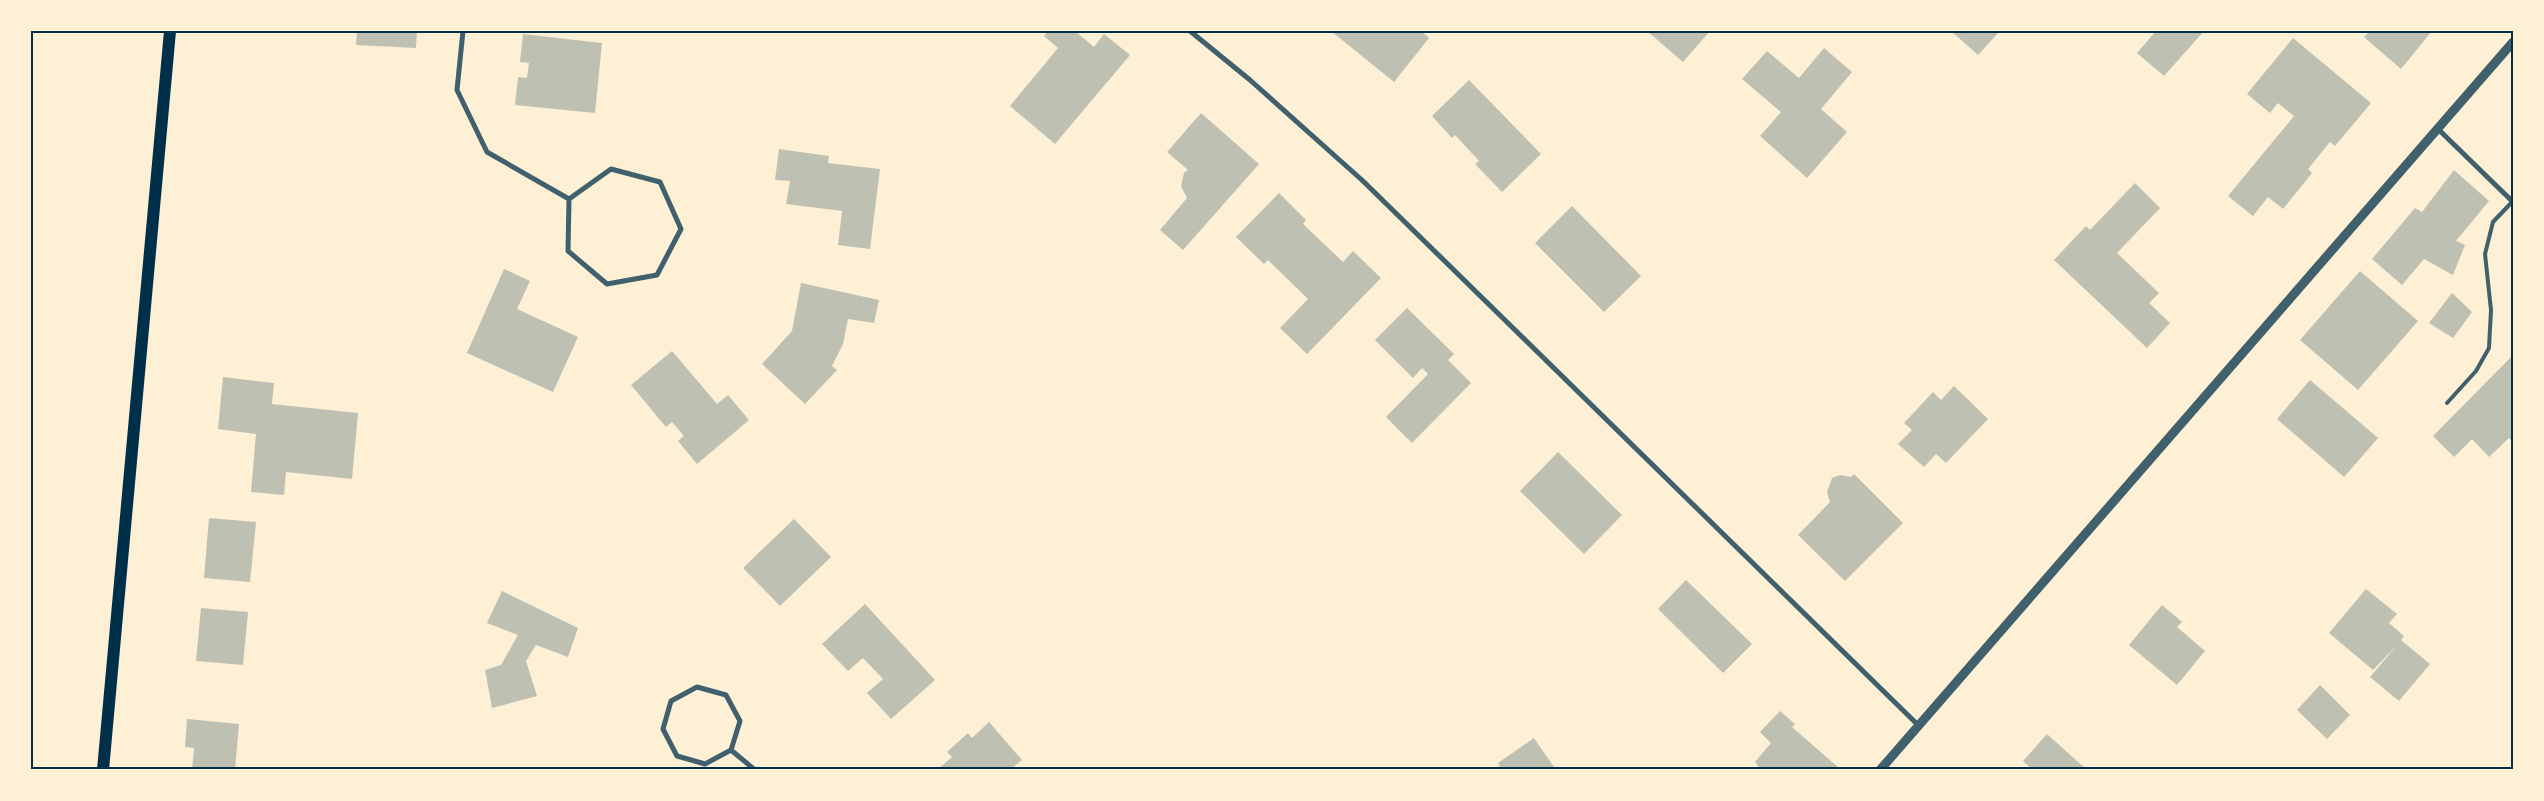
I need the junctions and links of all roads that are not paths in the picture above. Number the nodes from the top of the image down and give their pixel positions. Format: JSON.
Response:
{"nodes":[{"id":1,"x":170,"y":31,"type":"edge"},
{"id":2,"x":463,"y":31,"type":"edge"},
{"id":3,"x":1190,"y":31,"type":"edge"},
{"id":4,"x":2513,"y":42,"type":"edge"},
{"id":5,"x":2437,"y":128,"type":"junction"},
{"id":6,"x":570,"y":199,"type":"junction"},
{"id":7,"x":2513,"y":202,"type":"edge"},
{"id":8,"x":2447,"y":403,"type":"dead end"},
{"id":9,"x":1919,"y":726,"type":"junction"},
{"id":10,"x":731,"y":750,"type":"junction"},
{"id":11,"x":103,"y":770,"type":"edge"},
{"id":12,"x":754,"y":770,"type":"edge"},
{"id":13,"x":1880,"y":770,"type":"edge"}],
"edges":[{"from":1,"to":11,"type":"main road"},
{"from":2,"to":6,"type":"street"},
{"from":3,"to":9,"type":"street"},
{"from":4,"to":5,"type":"street"},
{"from":5,"to":7,"type":"street"},
{"from":5,"to":9,"type":"street"},
{"from":6,"to":6,"type":"street"},
{"from":7,"to":8,"type":"lane"},
{"from":9,"to":13,"type":"street"},
{"from":10,"to":10,"type":"street"},
{"from":10,"to":12,"type":"street"}]}
